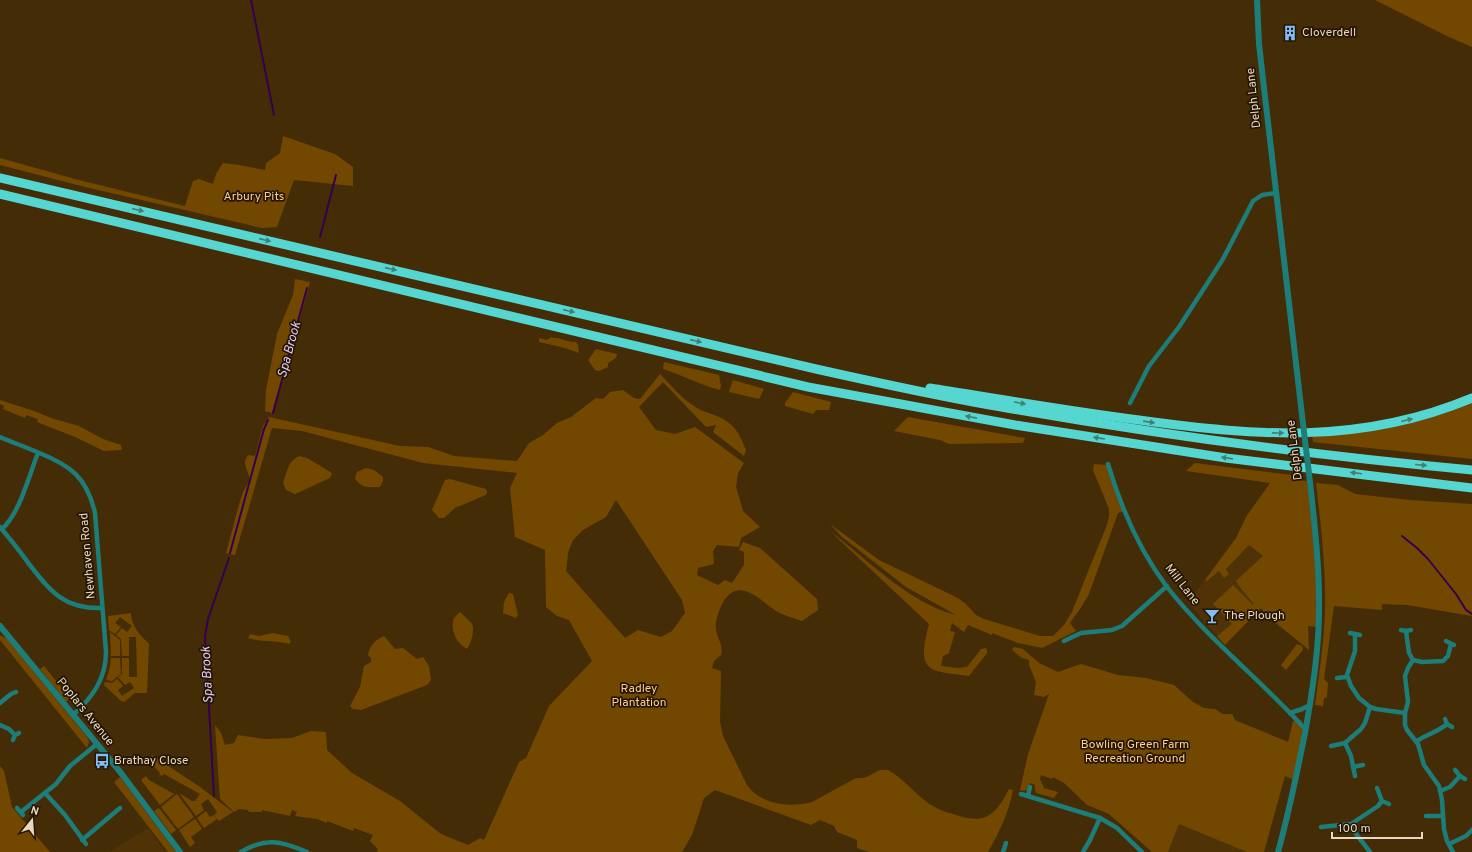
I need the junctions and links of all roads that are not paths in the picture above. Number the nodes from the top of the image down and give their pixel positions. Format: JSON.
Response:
{"nodes":[{"id":1,"x":1257,"y":0,"type":"edge"},
{"id":2,"x":0,"y":174,"type":"edge"},
{"id":3,"x":0,"y":178,"type":"edge"},
{"id":4,"x":1276,"y":193,"type":"junction"},
{"id":5,"x":0,"y":194,"type":"edge"},
{"id":6,"x":0,"y":199,"type":"edge"},
{"id":7,"x":100,"y":202,"type":"junction"},
{"id":8,"x":98,"y":218,"type":"junction"},
{"id":9,"x":816,"y":369,"type":"junction"},
{"id":10,"x":1472,"y":398,"type":"edge"},
{"id":11,"x":1130,"y":403,"type":"dead end"},
{"id":12,"x":0,"y":437,"type":"edge"},
{"id":13,"x":38,"y":453,"type":"junction"},
{"id":14,"x":1108,"y":464,"type":"dead end"},
{"id":15,"x":1472,"y":470,"type":"edge"},
{"id":16,"x":1395,"y":478,"type":"junction"},
{"id":17,"x":1472,"y":484,"type":"edge"},
{"id":18,"x":1472,"y":488,"type":"edge"},
{"id":19,"x":1,"y":528,"type":"edge"},
{"id":20,"x":1167,"y":586,"type":"junction"},
{"id":21,"x":102,"y":608,"type":"junction"},
{"id":22,"x":0,"y":627,"type":"edge"},
{"id":23,"x":1406,"y":630,"type":"dead end"},
{"id":24,"x":1355,"y":634,"type":"dead end"},
{"id":25,"x":1064,"y":641,"type":"dead end"},
{"id":26,"x":1450,"y":643,"type":"dead end"},
{"id":27,"x":1413,"y":660,"type":"junction"},
{"id":28,"x":1347,"y":677,"type":"junction"},
{"id":29,"x":1337,"y":678,"type":"dead end"},
{"id":30,"x":16,"y":692,"type":"dead end"},
{"id":31,"x":0,"y":703,"type":"edge"},
{"id":32,"x":1310,"y":705,"type":"junction"},
{"id":33,"x":1370,"y":707,"type":"junction"},
{"id":34,"x":1290,"y":713,"type":"junction"},
{"id":35,"x":1405,"y":713,"type":"junction"},
{"id":36,"x":73,"y":715,"type":"junction"},
{"id":37,"x":1448,"y":723,"type":"dead end"},
{"id":38,"x":0,"y":725,"type":"edge"},
{"id":39,"x":1305,"y":729,"type":"junction"},
{"id":40,"x":16,"y":736,"type":"dead end"},
{"id":41,"x":1417,"y":741,"type":"junction"},
{"id":42,"x":1344,"y":743,"type":"junction"},
{"id":43,"x":97,"y":744,"type":"junction"},
{"id":44,"x":1331,"y":746,"type":"dead end"},
{"id":45,"x":1363,"y":765,"type":"dead end"},
{"id":46,"x":1353,"y":767,"type":"junction"},
{"id":47,"x":1456,"y":770,"type":"dead end"},
{"id":48,"x":1355,"y":776,"type":"dead end"},
{"id":49,"x":1460,"y":776,"type":"junction"},
{"id":50,"x":1465,"y":779,"type":"dead end"},
{"id":51,"x":1030,"y":787,"type":"dead end"},
{"id":52,"x":1377,"y":788,"type":"dead end"},
{"id":53,"x":1440,"y":791,"type":"junction"},
{"id":54,"x":45,"y":793,"type":"junction"},
{"id":55,"x":1021,"y":794,"type":"dead end"},
{"id":56,"x":1028,"y":796,"type":"junction"},
{"id":57,"x":1382,"y":801,"type":"junction"},
{"id":58,"x":1389,"y":804,"type":"dead end"},
{"id":59,"x":121,"y":807,"type":"dead end"},
{"id":60,"x":17,"y":808,"type":"dead end"},
{"id":61,"x":1426,"y":816,"type":"dead end"},
{"id":62,"x":1442,"y":816,"type":"junction"},
{"id":63,"x":1100,"y":818,"type":"junction"},
{"id":64,"x":1351,"y":824,"type":"junction"},
{"id":65,"x":1320,"y":827,"type":"dead end"},
{"id":66,"x":1472,"y":830,"type":"edge"},
{"id":67,"x":82,"y":840,"type":"junction"},
{"id":68,"x":1006,"y":843,"type":"dead end"},
{"id":69,"x":86,"y":844,"type":"dead end"},
{"id":70,"x":1448,"y":844,"type":"junction"},
{"id":71,"x":180,"y":852,"type":"edge"},
{"id":72,"x":241,"y":852,"type":"edge"},
{"id":73,"x":307,"y":852,"type":"edge"},
{"id":74,"x":1003,"y":852,"type":"edge"},
{"id":75,"x":1083,"y":852,"type":"edge"},
{"id":76,"x":1142,"y":852,"type":"edge"},
{"id":77,"x":1278,"y":852,"type":"edge"},
{"id":78,"x":1370,"y":852,"type":"edge"},
{"id":79,"x":1453,"y":852,"type":"edge"}],
"edges":[{"from":1,"to":4,"type":"street","name":"Delph Lane"},
{"from":2,"to":7,"type":"highway"},
{"from":3,"to":7,"type":"highway"},
{"from":4,"to":11,"type":"street"},
{"from":4,"to":32,"type":"street","name":"Delph Lane","bridge":true},
{"from":5,"to":8,"type":"highway"},
{"from":6,"to":8,"type":"highway"},
{"from":7,"to":9,"type":"highway","one_way":true},
{"from":16,"to":8,"type":"highway","one_way":true},
{"from":9,"to":10,"type":"highway","one_way":true},
{"from":9,"to":15,"type":"highway","one_way":true},
{"from":12,"to":13,"type":"street","name":"Newhaven Road"},
{"from":13,"to":19,"type":"street"},
{"from":13,"to":21,"type":"street","name":"Newhaven Road"},
{"from":14,"to":20,"type":"street","name":"Mill Lane"},
{"from":16,"to":17,"type":"highway"},
{"from":16,"to":18,"type":"highway"},
{"from":19,"to":21,"type":"street"},
{"from":20,"to":25,"type":"street"},
{"from":20,"to":34,"type":"street","name":"Mill Lane"},
{"from":21,"to":36,"type":"street","name":"Newhaven Road"},
{"from":22,"to":36,"type":"street","name":"Poplars Avenue"},
{"from":23,"to":27,"type":"street"},
{"from":24,"to":28,"type":"street"},
{"from":26,"to":27,"type":"street"},
{"from":27,"to":35,"type":"street"},
{"from":28,"to":29,"type":"street"},
{"from":28,"to":33,"type":"street"},
{"from":30,"to":31,"type":"street"},
{"from":32,"to":34,"type":"street"},
{"from":32,"to":39,"type":"street"},
{"from":33,"to":35,"type":"street"},
{"from":33,"to":42,"type":"street"},
{"from":34,"to":39,"type":"street","name":"Mill Lane"},
{"from":35,"to":41,"type":"street"},
{"from":36,"to":43,"type":"street","name":"Poplars Avenue"},
{"from":37,"to":41,"type":"street"},
{"from":38,"to":40,"type":"street"},
{"from":39,"to":77,"type":"street"},
{"from":41,"to":53,"type":"street"},
{"from":42,"to":44,"type":"street"},
{"from":42,"to":46,"type":"street"},
{"from":43,"to":54,"type":"street"},
{"from":43,"to":71,"type":"street","name":"Poplars Avenue"},
{"from":45,"to":46,"type":"street"},
{"from":46,"to":48,"type":"street"},
{"from":47,"to":49,"type":"street"},
{"from":49,"to":50,"type":"street"},
{"from":49,"to":53,"type":"street"},
{"from":51,"to":56,"type":"street"},
{"from":52,"to":57,"type":"street"},
{"from":53,"to":62,"type":"street"},
{"from":54,"to":60,"type":"street"},
{"from":54,"to":67,"type":"street"},
{"from":55,"to":56,"type":"street"},
{"from":56,"to":63,"type":"street"},
{"from":57,"to":58,"type":"street"},
{"from":57,"to":64,"type":"street"},
{"from":59,"to":67,"type":"street"},
{"from":61,"to":62,"type":"street"},
{"from":62,"to":70,"type":"street"},
{"from":63,"to":75,"type":"street"},
{"from":63,"to":76,"type":"street"},
{"from":64,"to":65,"type":"street"},
{"from":64,"to":78,"type":"street"},
{"from":66,"to":70,"type":"street"},
{"from":67,"to":69,"type":"street"},
{"from":68,"to":74,"type":"street"},
{"from":70,"to":79,"type":"street"},
{"from":72,"to":73,"type":"street"}]}
